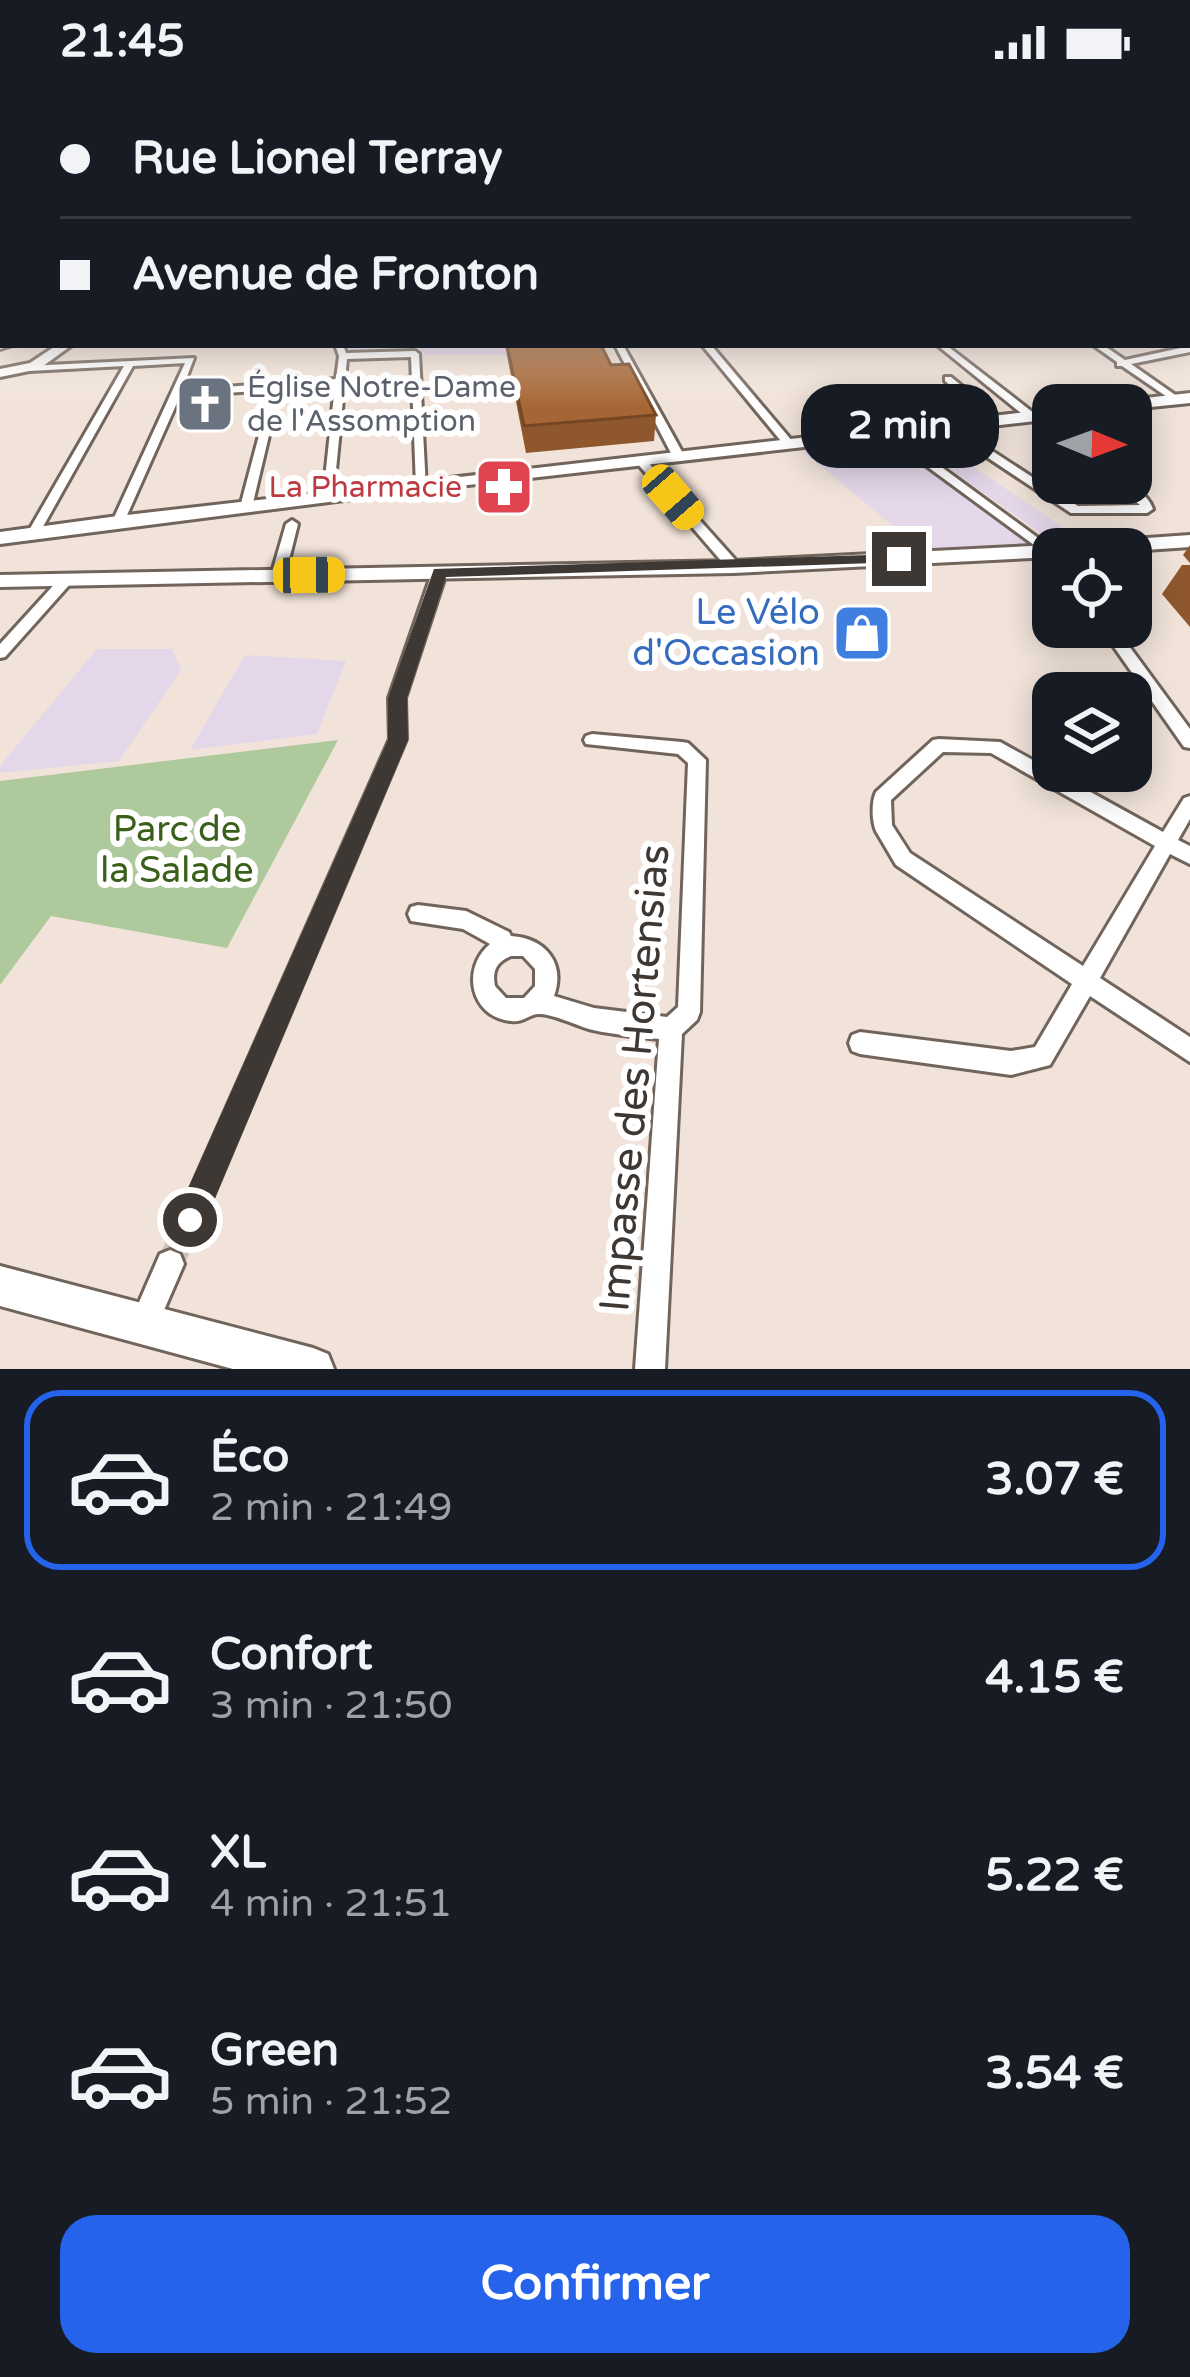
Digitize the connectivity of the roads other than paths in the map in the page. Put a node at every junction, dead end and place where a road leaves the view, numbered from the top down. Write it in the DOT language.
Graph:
graph roads {
  1 [pos="61,348"];
  2 [pos="621,348"];
  3 [pos="709,348"];
  4 [pos="945,348"];
  5 [pos="1101,348"];
  6 [pos="341,350"];
  7 [pos="1190,350"];
  8 [pos="130,363"];
  9 [pos="1120,364"];
  10 [pos="28,368"];
  11 [pos="0,373"];
  12 [pos="947,379"];
  13 [pos="341,382"];
  14 [pos="276,387"];
  15 [pos="178,393"];
  16 [pos="1183,399"];
  17 [pos="1152,402"];
  18 [pos="1031,416"];
  19 [pos="997,420"];
  20 [pos="947,426"];
  21 [pos="882,433"];
  22 [pos="789,444"];
  23 [pos="689,456"];
  24 [pos="641,461"];
  25 [pos="1032,482"];
  26 [pos="422,487"];
  27 [pos="329,497"];
  28 [pos="1066,504"];
  29 [pos="1145,504"];
  30 [pos="246,507"];
  31 [pos="118,522"];
  32 [pos="292,524"];
  33 [pos="34,532"];
  34 [pos="0,536"];
  35 [pos="1032,539"];
  36 [pos="1190,541"];
  37 [pos="1152,544"];
  38 [pos="1032,554"];
  39 [pos="734,567"];
  40 [pos="440,573"];
  41 [pos="278,576"];
  42 [pos="66,580"];
  43 [pos="0,581"];
  44 [pos="1122,648"];
  45 [pos="0,653"];
  46 [pos="592,740"];
  47 [pos="1190,742"];
  48 [pos="1190,802"];
  49 [pos="1168,843"];
  50 [pos="1190,856"];
  51 [pos="418,914"];
  52 [pos="503,949"];
  53 [pos="1087,978"];
  54 [pos="536,1002"];
  55 [pos="671,1030"];
  56 [pos="860,1042"];
  57 [pos="1190,1049"];
  58 [pos="190,1220"];
  59 [pos="170,1264"];
  60 [pos="0,1286"];
  61 [pos="144,1323"];
  62 [pos="314,1369"];
  63 [pos="650,1369"];
  1 -- 10 [label="street"];
  2 -- 23 [label="street"];
  3 -- 22 [label="street"];
  4 -- 18 [label="street"];
  5 -- 9 [label="street"];
  6 -- 13 [label="street"];
  6 -- 26 [label="street"];
  7 -- 9 [label="street"];
  8 -- 10 [label="street"];
  8 -- 15 [label="street"];
  8 -- 33 [label="street"];
  9 -- 16 [label="street"];
  10 -- 11 [label="street"];
  12 -- 19 [label="street"];
  13 -- 14 [label="street"];
  13 -- 27 [label="street"];
  14 -- 15 [label="street"];
  14 -- 30 [label="street"];
  15 -- 31 [label="street"];
  16 -- 17 [label="main road"];
  18 -- 19 [label="main road"];
  19 -- 20 [label="main road"];
  20 -- 21 [label="main road"];
  20 -- 25 [label="street"];
  21 -- 22 [label="main road"];
  21 -- 35 [label="street"];
  22 -- 23 [label="main road"];
  23 -- 24 [label="main road"];
  24 -- 26 [label="main road"];
  24 -- 39 [label="street"];
  26 -- 27 [label="main road"];
  27 -- 30 [label="main road"];
  28 -- 29 [label="street"];
  30 -- 31 [label="main road"];
  31 -- 33 [label="main road"];
  32 -- 41 [label="street"];
  33 -- 34 [label="main road"];
  36 -- 37 [label="street"];
  38 -- 39 [label="street"];
  39 -- 40 [label="street"];
  40 -- 41 [label="street"];
  40 -- 58 [label="street"];
  41 -- 42 [label="street"];
  42 -- 43 [label="street"];
  42 -- 45 [label="street"];
  44 -- 47 [label="street"];
  46 -- 55 [label="street, Impasse des Hortensias"];
  48 -- 49 [label="street"];
  49 -- 50 [label="street"];
  49 -- 53 [label="street"];
  49 -- 53 [label="street"];
  51 -- 52 [label="street"];
  52 -- 54 [label="street"];
  52 -- 54 [label="street"];
  53 -- 56 [label="street"];
  53 -- 57 [label="street"];
  54 -- 55 [label="street"];
  55 -- 63 [label="street, Impasse des Hortensias"];
  59 -- 61 [label="street"];
  60 -- 61 [label="street"];
  61 -- 62 [label="street"];
}
